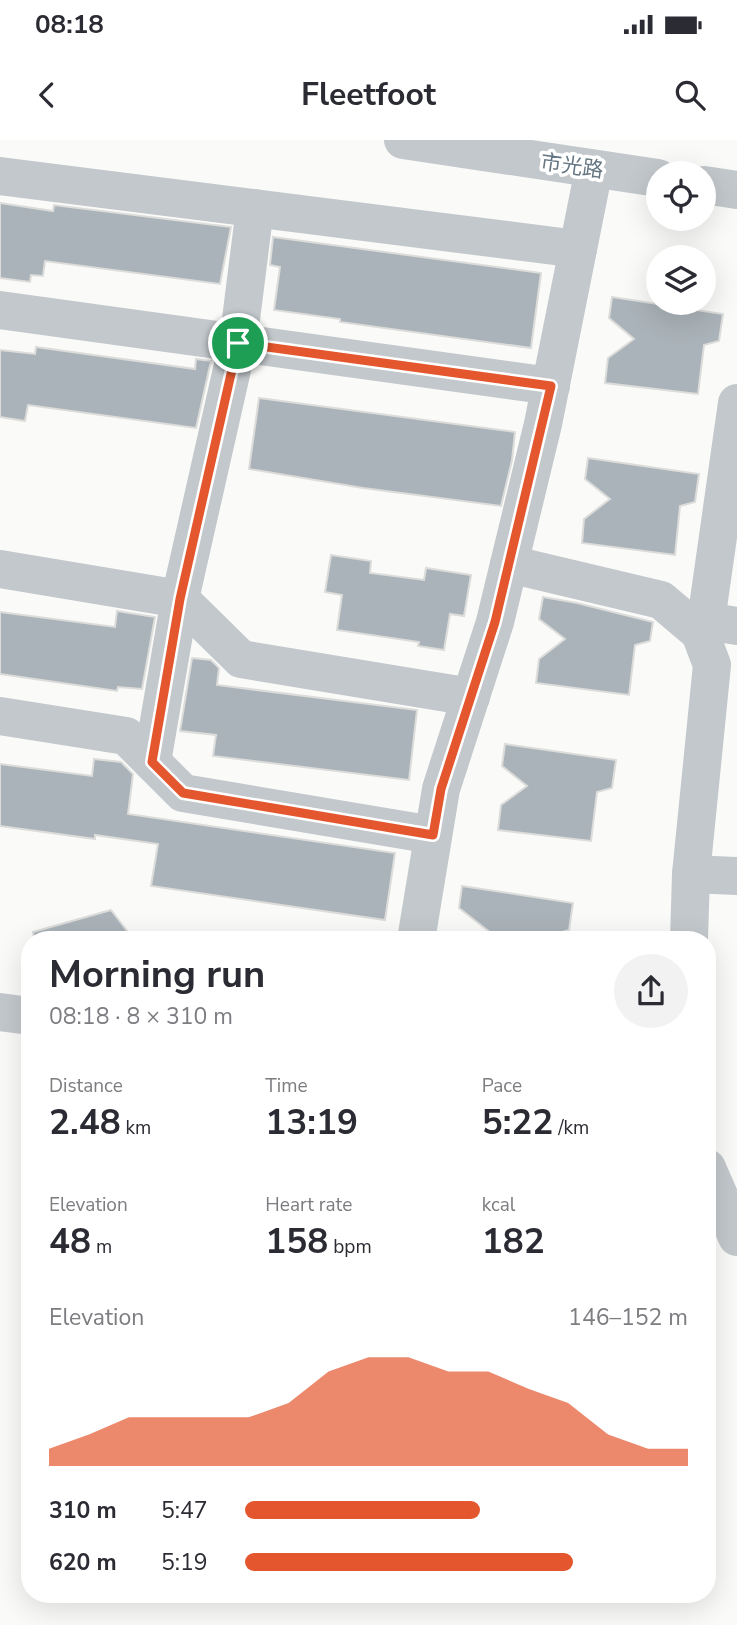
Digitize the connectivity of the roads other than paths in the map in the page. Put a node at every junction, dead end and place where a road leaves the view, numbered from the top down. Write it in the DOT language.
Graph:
graph roads {
  1 [pos="408,140"];
  2 [pos="594,169"];
  3 [pos="0,176"];
  4 [pos="646,176"];
  5 [pos="716,187"];
  6 [pos="737,190"];
  7 [pos="256,208"];
  8 [pos="578,249"];
  9 [pos="0,310"];
  10 [pos="238,343"];
  11 [pos="551,386"];
  12 [pos="737,403"];
  13 [pos="509,564"];
  14 [pos="0,569"];
  15 [pos="180,599"];
  16 [pos="737,626"];
  17 [pos="471,697"];
  18 [pos="0,716"];
  19 [pos="152,762"];
  20 [pos="433,835"];
  21 [pos="691,874"];
  22 [pos="737,876"];
  23 [pos="417,931"];
  24 [pos="689,931"];
  25 [pos="0,1012"];
  26 [pos="21,1015"];
  27 [pos="716,1188"];
  28 [pos="736,1233"];
  1 -- 2 [label="street, 市光路"];
  2 -- 4 [label="street, 市光路"];
  2 -- 8 [label="street"];
  3 -- 7 [label="street"];
  5 -- 6 [label="street"];
  7 -- 8 [label="street"];
  7 -- 10 [label="street"];
  8 -- 11 [label="street"];
  9 -- 10 [label="street"];
  10 -- 11 [label="street"];
  10 -- 15 [label="street"];
  11 -- 13 [label="street"];
  12 -- 16 [label="street"];
  13 -- 17 [label="street"];
  13 -- 21 [label="street"];
  14 -- 15 [label="street"];
  15 -- 17 [label="street"];
  15 -- 19 [label="street"];
  17 -- 20 [label="street"];
  18 -- 19 [label="street"];
  19 -- 20 [label="street"];
  20 -- 23 [label="street"];
  21 -- 22 [label="street"];
  21 -- 24 [label="street"];
  25 -- 26 [label="street"];
  27 -- 28 [label="street"];
}
